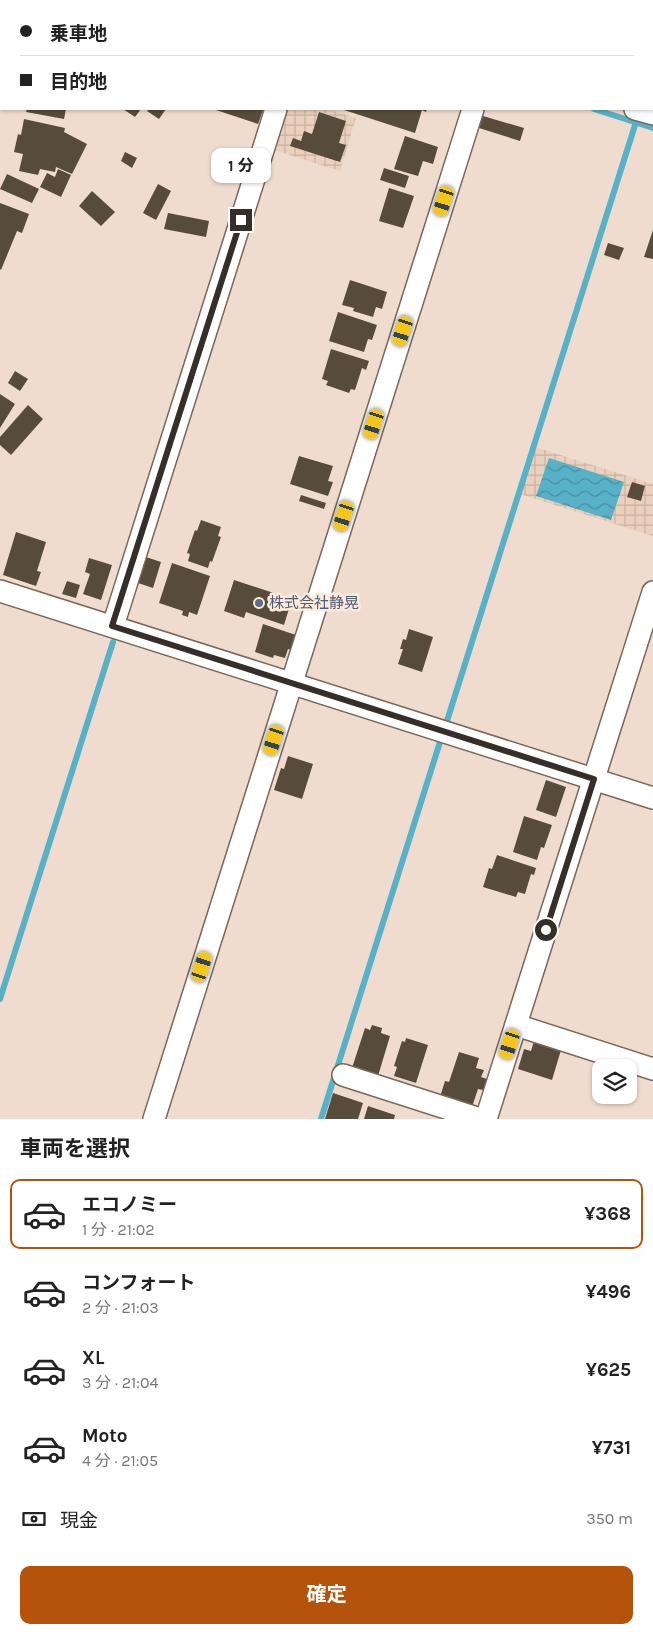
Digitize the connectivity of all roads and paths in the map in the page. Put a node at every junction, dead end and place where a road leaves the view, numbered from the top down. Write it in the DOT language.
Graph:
graph roads {
  1 [pos="276,110"];
  2 [pos="473,110"];
  3 [pos="639,110"];
  4 [pos="653,114"];
  5 [pos="0,590"];
  6 [pos="653,592"];
  7 [pos="112,626"];
  8 [pos="292,683"];
  9 [pos="594,779"];
  10 [pos="653,798"];
  11 [pos="516,1025"];
  12 [pos="653,1069"];
  13 [pos="343,1076"];
  14 [pos="154,1119"];
  15 [pos="480,1119"];
  16 [pos="486,1119"];
  1 -- 7 [label="street"];
  2 -- 8 [label="street"];
  3 -- 4 [label="street"];
  5 -- 7 [label="street"];
  6 -- 9 [label="street"];
  7 -- 8 [label="street"];
  8 -- 9 [label="street"];
  8 -- 14 [label="street"];
  9 -- 10 [label="street"];
  9 -- 11 [label="street"];
  11 -- 12 [label="street"];
  11 -- 16 [label="street"];
  13 -- 15 [label="street"];
}
